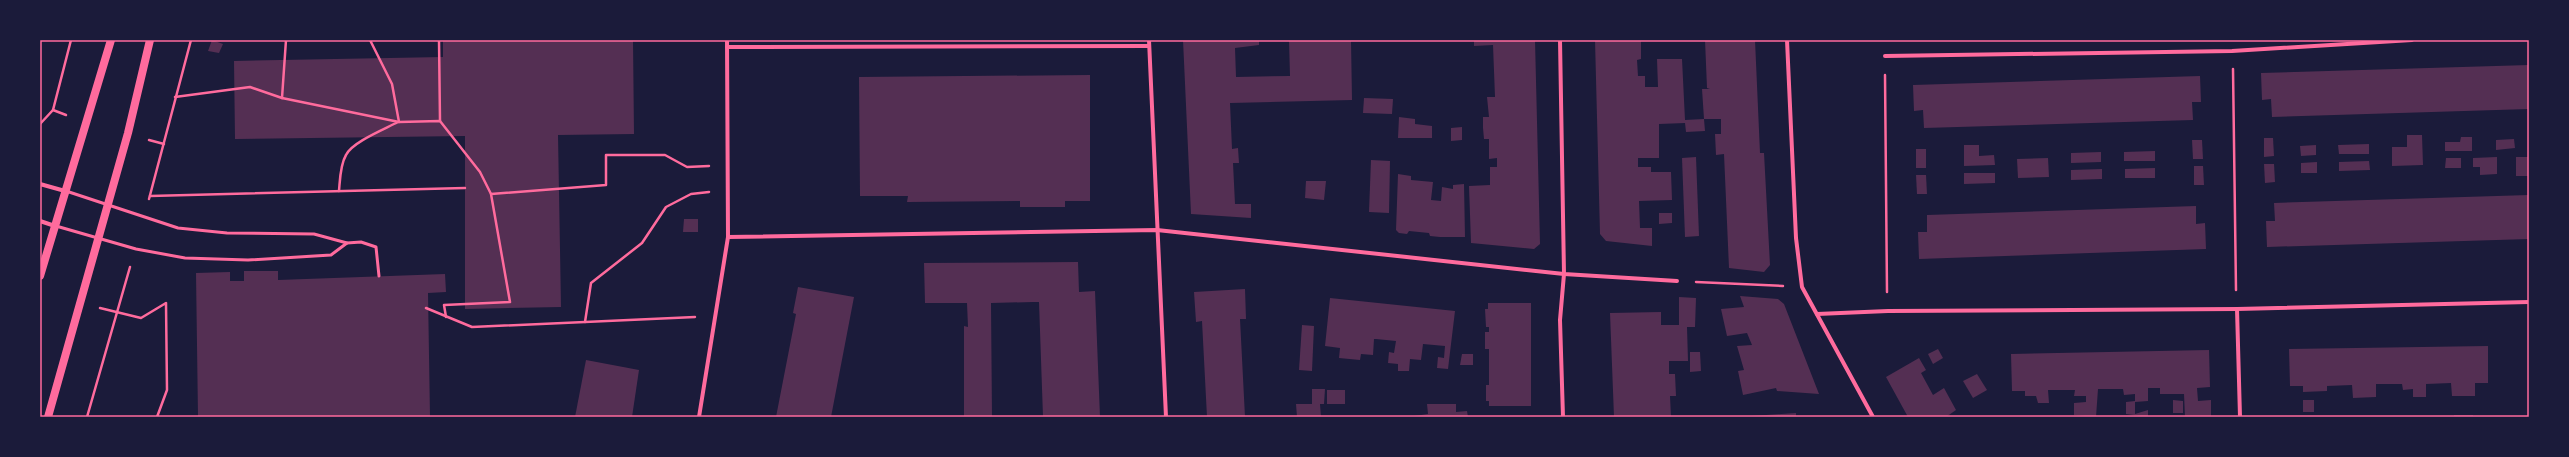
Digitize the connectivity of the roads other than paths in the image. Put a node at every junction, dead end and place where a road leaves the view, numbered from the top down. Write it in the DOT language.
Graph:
graph roads {
  1 [pos="111,40"];
  2 [pos="150,40"];
  3 [pos="727,40"];
  4 [pos="1149,40"];
  5 [pos="1560,40"];
  6 [pos="1787,40"];
  7 [pos="2412,40"];
  8 [pos="1149,46"];
  9 [pos="727,47"];
  10 [pos="1884,56"];
  11 [pos="40,184"];
  12 [pos="65,191"];
  13 [pos="107,206"];
  14 [pos="40,221"];
  15 [pos="55,226"];
  16 [pos="1157,230"];
  17 [pos="728,237"];
  18 [pos="98,239"];
  19 [pos="347,243"];
  20 [pos="1564,274"];
  21 [pos="40,276"];
  22 [pos="379,276"];
  23 [pos="1677,281"];
  24 [pos="2529,302"];
  25 [pos="2237,309"];
  26 [pos="1817,314"];
  27 [pos="48,417"];
  28 [pos="699,417"];
  29 [pos="1166,417"];
  30 [pos="1564,417"];
  31 [pos="1873,417"];
  32 [pos="2240,417"];
  1 -- 12 [label="main road"];
  2 -- 13 [label="main road"];
  3 -- 9 [label="street"];
  4 -- 8 [label="street"];
  5 -- 20 [label="street"];
  6 -- 26 [label="street"];
  7 -- 10 [label="street"];
  8 -- 9 [label="street"];
  8 -- 16 [label="street"];
  9 -- 17 [label="street"];
  11 -- 12 [label="street"];
  12 -- 13 [label="lane"];
  12 -- 15 [label="main road"];
  13 -- 18 [label="main road"];
  13 -- 19 [label="lane"];
  14 -- 15 [label="street"];
  15 -- 18 [label="lane"];
  15 -- 21 [label="main road"];
  16 -- 17 [label="street"];
  16 -- 20 [label="street"];
  16 -- 29 [label="street"];
  17 -- 28 [label="street"];
  18 -- 19 [label="lane"];
  18 -- 27 [label="main road"];
  19 -- 22 [label="lane"];
  20 -- 23 [label="street"];
  20 -- 30 [label="street"];
  24 -- 25 [label="street"];
  25 -- 26 [label="street"];
  25 -- 32 [label="street"];
  26 -- 31 [label="street"];
}
